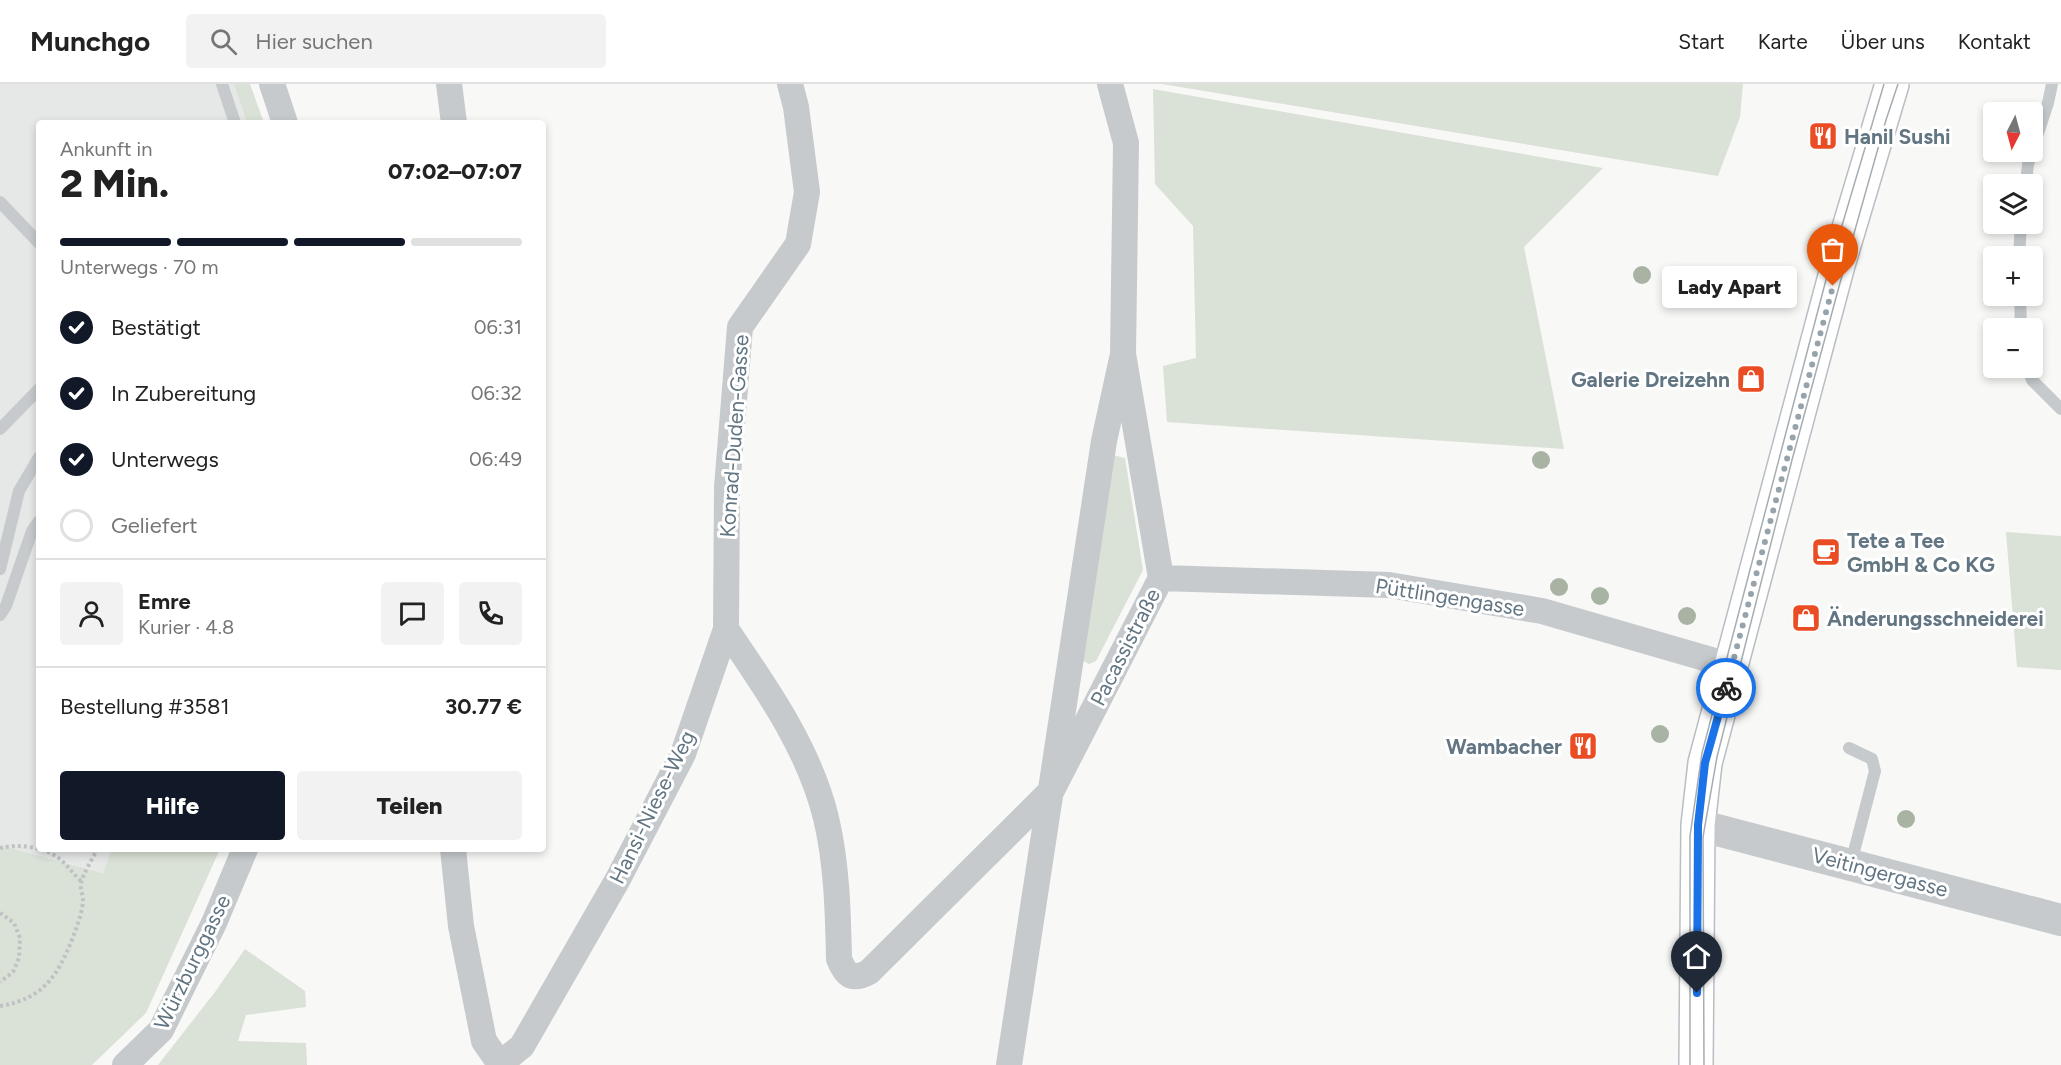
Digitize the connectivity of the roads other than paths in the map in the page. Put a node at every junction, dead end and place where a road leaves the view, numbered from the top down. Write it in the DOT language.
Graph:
graph roads {
  1 [pos="222,84"];
  2 [pos="272,84"];
  3 [pos="449,84"];
  4 [pos="790,84"];
  5 [pos="1110,84"];
  6 [pos="1892,84"];
  7 [pos="2052,84"];
  8 [pos="234,120"];
  9 [pos="284,120"];
  10 [pos="454,120"];
  11 [pos="2043,120"];
  12 [pos="0,202"];
  13 [pos="36,240"];
  14 [pos="1123,354"];
  15 [pos="2031,378"];
  16 [pos="36,392"];
  17 [pos="2061,409"];
  18 [pos="0,429"];
  19 [pos="36,462"];
  20 [pos="36,525"];
  21 [pos="0,569"];
  22 [pos="1161,578"];
  23 [pos="0,615"];
  24 [pos="726,629"];
  25 [pos="1732,666"];
  26 [pos="1849,748"];
  27 [pos="1052,790"];
  28 [pos="1698,825"];
  29 [pos="244,852"];
  30 [pos="453,852"];
  31 [pos="1851,864"];
  32 [pos="2061,920"];
  33 [pos="125,1065"];
  34 [pos="1009,1065"];
  35 [pos="1696,1065"];
  1 -- 8 [label="lane"];
  2 -- 9 [label="street"];
  3 -- 10 [label="street"];
  4 -- 24 [label="street, Konrad-Duden-Gasse"];
  5 -- 14 [label="street, Pacassistraße"];
  6 -- 25 [label="main road"];
  7 -- 11 [label="lane"];
  12 -- 13 [label="lane"];
  14 -- 22 [label="street, Pacassistraße"];
  14 -- 27 [label="street, Pacassistraße"];
  15 -- 17 [label="lane"];
  16 -- 18 [label="lane"];
  19 -- 21 [label="lane"];
  20 -- 23 [label="lane"];
  22 -- 25 [label="street, Püttlingengasse"];
  22 -- 27 [label="street, Pacassistraße"];
  24 -- 27 [label="street"];
  24 -- 30 [label="street, Hansi-Niese-Weg"];
  25 -- 28 [label="main road"];
  26 -- 31 [label="lane"];
  27 -- 34 [label="street, Pacassistraße"];
  28 -- 31 [label="street, Veitingergasse"];
  28 -- 35 [label="main road"];
  29 -- 33 [label="street, Würzburggasse"];
  31 -- 32 [label="street, Veitingergasse"];
}
